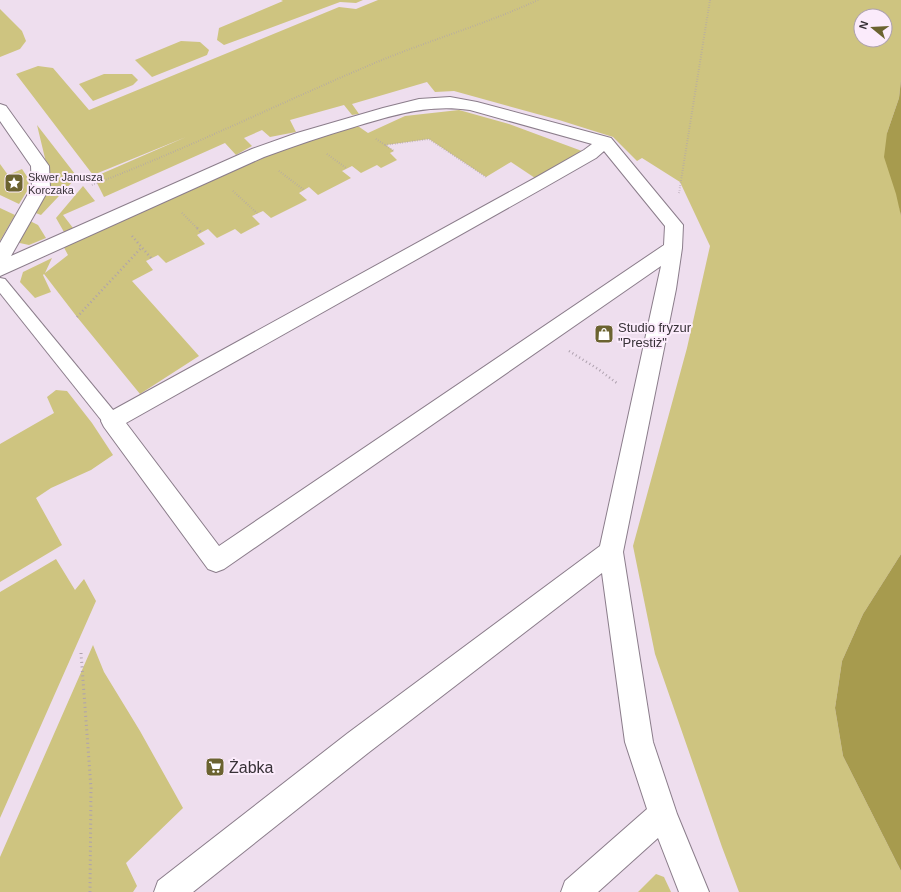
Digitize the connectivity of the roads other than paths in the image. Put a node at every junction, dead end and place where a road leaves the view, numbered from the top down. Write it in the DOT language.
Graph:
graph roads {
  1 [pos="0,109"];
  2 [pos="605,142"];
  3 [pos="673,248"];
  4 [pos="0,259"];
  5 [pos="0,269"];
  6 [pos="0,283"];
  7 [pos="112,421"];
  8 [pos="611,552"];
  9 [pos="663,814"];
  10 [pos="169,892"];
  11 [pos="576,892"];
  12 [pos="694,892"];
  1 -- 4 [label="street"];
  2 -- 3 [label="street"];
  2 -- 5 [label="street"];
  2 -- 7 [label="street"];
  3 -- 7 [label="street"];
  3 -- 8 [label="street"];
  6 -- 7 [label="lane"];
  8 -- 9 [label="street"];
  8 -- 10 [label="street"];
  9 -- 11 [label="street"];
  9 -- 12 [label="street"];
}
